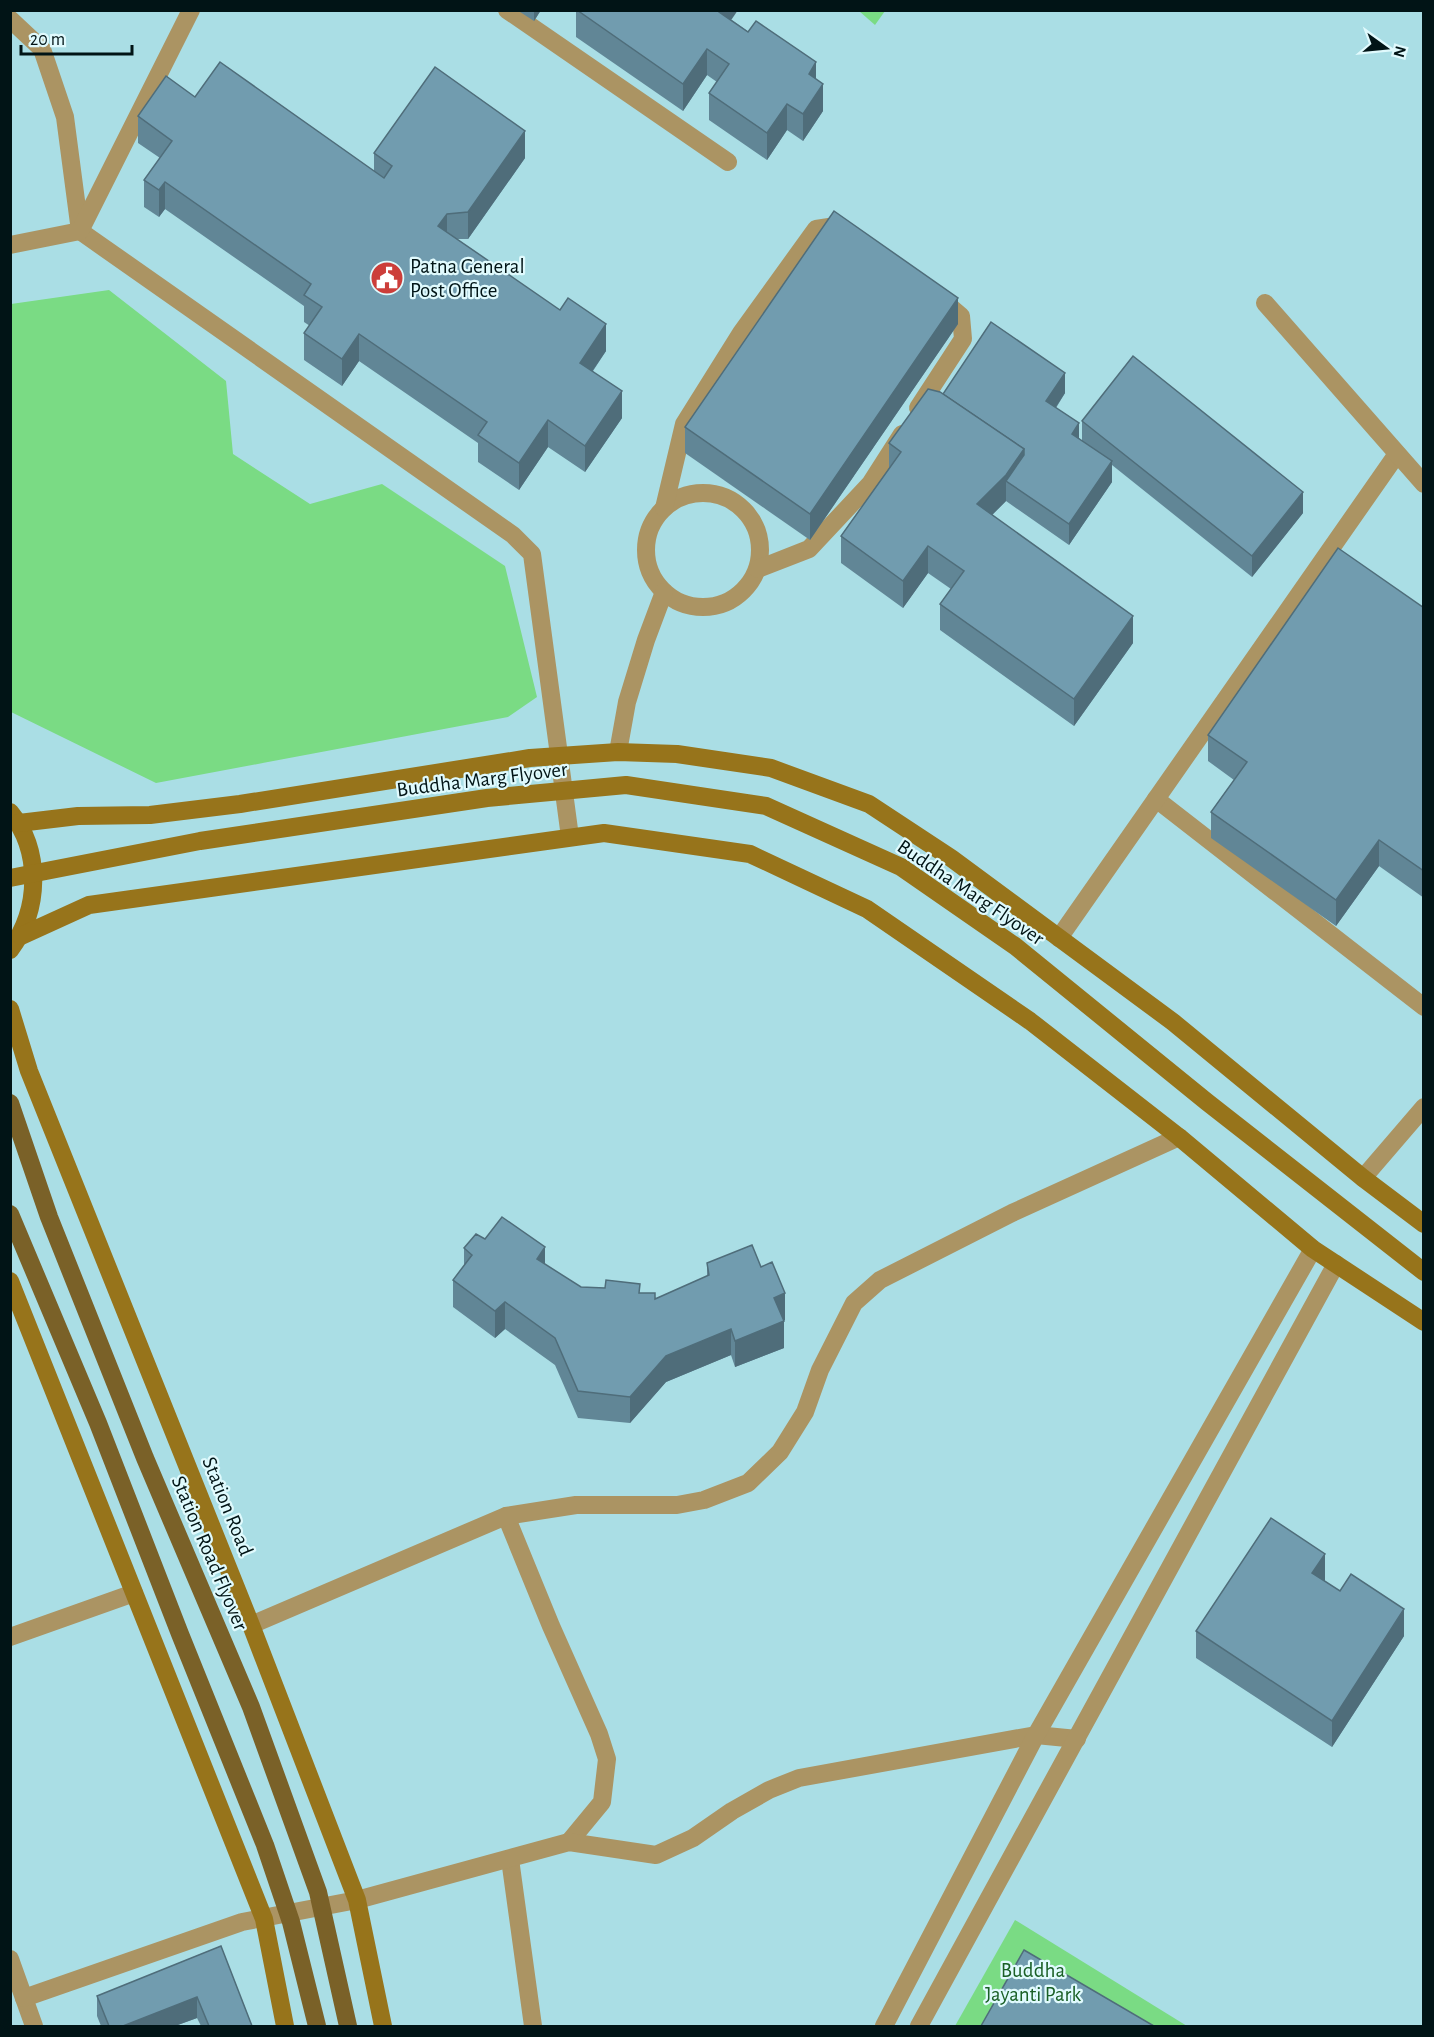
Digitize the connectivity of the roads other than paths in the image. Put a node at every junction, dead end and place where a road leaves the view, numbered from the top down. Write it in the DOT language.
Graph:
graph roads {
  1 [pos="190,10"];
  2 [pos="507,10"];
  3 [pos="10,19"];
  4 [pos="728,162"];
  5 [pos="80,231"];
  6 [pos="862,236"];
  7 [pos="10,245"];
  8 [pos="930,288"];
  9 [pos="1264,303"];
  10 [pos="1397,454"];
  11 [pos="1424,484"];
  12 [pos="664,507"];
  13 [pos="758,569"];
  14 [pos="664,592"];
  15 [pos="618,752"];
  16 [pos="558,756"];
  17 [pos="1156,799"];
  18 [pos="15,818"];
  19 [pos="570,837"];
  20 [pos="10,878"];
  21 [pos="1059,938"];
  22 [pos="16,943"];
  23 [pos="1424,1007"];
  24 [pos="10,1009"];
  25 [pos="10,1103"];
  26 [pos="1424,1107"];
  27 [pos="1179,1137"];
  28 [pos="1363,1178"];
  29 [pos="10,1215"];
  30 [pos="1424,1224"];
  31 [pos="1313,1249"];
  32 [pos="1336,1264"];
  33 [pos="1424,1272"];
  34 [pos="10,1281"];
  35 [pos="1424,1322"];
  36 [pos="506,1516"];
  37 [pos="134,1593"];
  38 [pos="251,1625"];
  39 [pos="10,1637"];
  40 [pos="1036,1735"];
  41 [pos="1077,1739"];
  42 [pos="569,1842"];
  43 [pos="510,1859"];
  44 [pos="357,1900"];
  45 [pos="264,1919"];
  46 [pos="10,1959"];
  47 [pos="24,1998"];
  48 [pos="896,2003"];
  49 [pos="921,2023"];
  50 [pos="34,2026"];
  51 [pos="285,2026"];
  52 [pos="317,2026"];
  53 [pos="348,2026"];
  54 [pos="383,2026"];
  55 [pos="533,2026"];
  56 [pos="884,2026"];
  1 -- 5 [label="street"];
  2 -- 4 [label="street"];
  3 -- 5 [label="street"];
  5 -- 7 [label="street"];
  5 -- 16 [label="street"];
  6 -- 12 [label="street"];
  8 -- 13 [label="street"];
  9 -- 10 [label="street"];
  10 -- 11 [label="street"];
  10 -- 17 [label="street"];
  12 -- 13 [label="street"];
  12 -- 14 [label="street"];
  13 -- 14 [label="street"];
  14 -- 15 [label="street"];
  15 -- 16 [label="main road"];
  15 -- 21 [label="main road"];
  16 -- 18 [label="main road"];
  16 -- 19 [label="street"];
  17 -- 21 [label="street"];
  17 -- 23 [label="street"];
  18 -- 22 [label="main road"];
  19 -- 22 [label="main road"];
  19 -- 27 [label="main road"];
  20 -- 33 [label="main road, Buddha Marg Flyover"];
  21 -- 28 [label="main road"];
  24 -- 38 [label="main road, Station Road"];
  25 -- 53 [label="main road, Station Road Flyover"];
  26 -- 28 [label="street"];
  27 -- 31 [label="main road"];
  27 -- 36 [label="street"];
  28 -- 30 [label="main road"];
  29 -- 52 [label="main road"];
  31 -- 32 [label="main road"];
  31 -- 40 [label="street"];
  32 -- 35 [label="main road"];
  32 -- 41 [label="street"];
  34 -- 37 [label="main road"];
  36 -- 38 [label="street"];
  36 -- 42 [label="street"];
  37 -- 39 [label="street"];
  37 -- 45 [label="main road"];
  38 -- 44 [label="main road, Station Road"];
  40 -- 41 [label="street"];
  40 -- 42 [label="street"];
  40 -- 48 [label="street"];
  41 -- 49 [label="street"];
  42 -- 43 [label="street"];
  43 -- 44 [label="street"];
  43 -- 55 [label="street"];
  44 -- 45 [label="street"];
  44 -- 54 [label="main road, Station Road"];
  45 -- 47 [label="street"];
  45 -- 51 [label="main road"];
  46 -- 47 [label="street"];
  47 -- 50 [label="street"];
  48 -- 49 [label="street"];
  48 -- 56 [label="street"];
}
